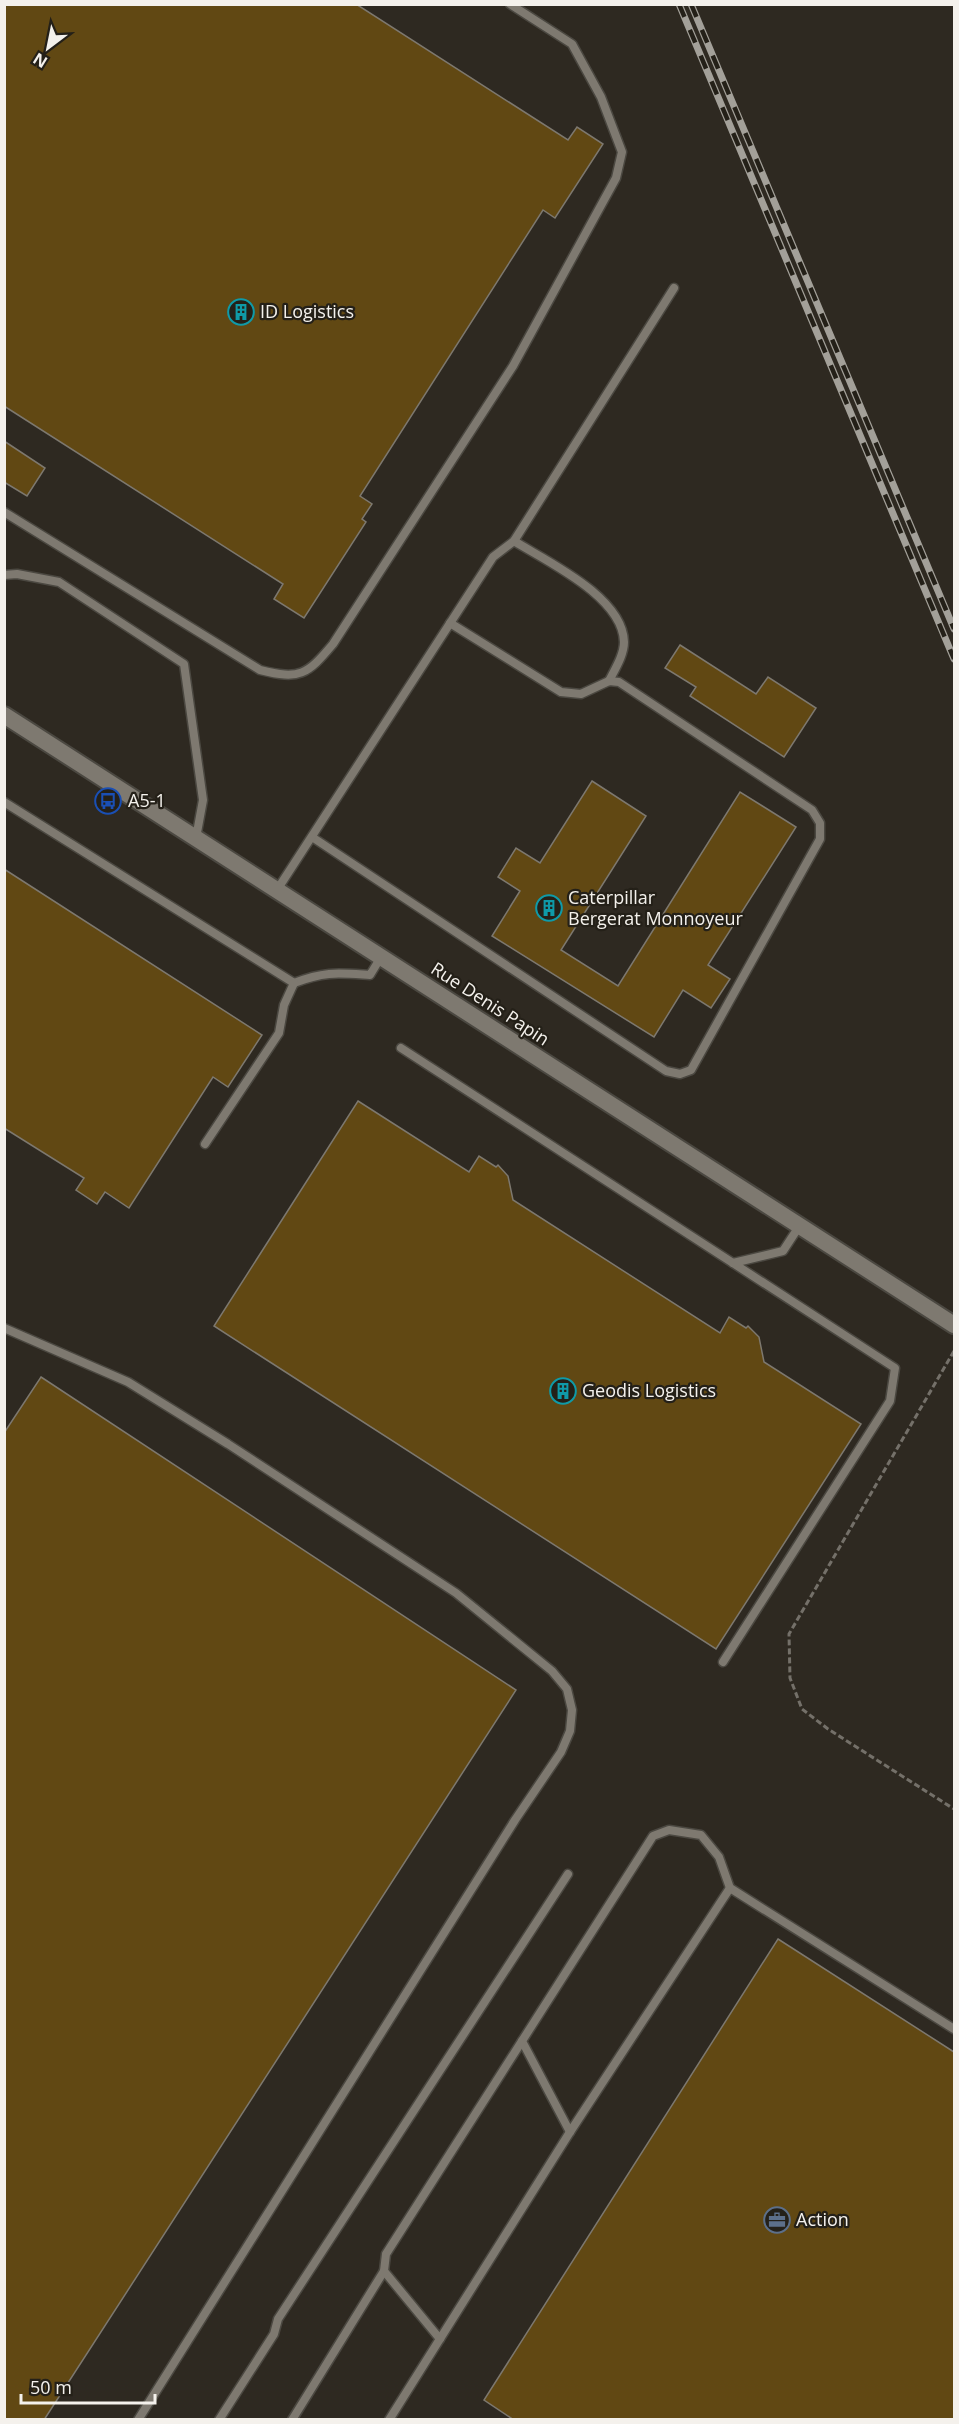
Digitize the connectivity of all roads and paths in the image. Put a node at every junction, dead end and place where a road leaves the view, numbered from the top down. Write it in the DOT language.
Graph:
graph roads {
  1 [pos="510,4"];
  2 [pos="674,288"];
  3 [pos="4,512"];
  4 [pos="514,541"];
  5 [pos="4,575"];
  6 [pos="450,623"];
  7 [pos="609,681"];
  8 [pos="4,715"];
  9 [pos="4,802"];
  10 [pos="312,837"];
  11 [pos="196,838"];
  12 [pos="277,890"];
  13 [pos="381,957"];
  14 [pos="294,983"];
  15 [pos="401,1048"];
  16 [pos="205,1144"];
  17 [pos="800,1225"];
  18 [pos="733,1263"];
  19 [pos="954,1325"];
  20 [pos="4,1328"];
  21 [pos="954,1351"];
  22 [pos="723,1662"];
  23 [pos="954,1809"];
  24 [pos="568,1874"];
  25 [pos="730,1888"];
  26 [pos="954,2029"];
  27 [pos="522,2041"];
  28 [pos="570,2133"];
  29 [pos="384,2271"];
  30 [pos="440,2339"];
  31 [pos="138,2420"];
  32 [pos="219,2420"];
  33 [pos="292,2420"];
  34 [pos="388,2420"];
  1 -- 3 [label="lane"];
  2 -- 4 [label="lane"];
  4 -- 6 [label="lane"];
  4 -- 7 [label="lane"];
  5 -- 11 [label="lane"];
  6 -- 7 [label="lane"];
  6 -- 10 [label="lane"];
  7 -- 10 [label="lane"];
  8 -- 11 [label="street, Rue Denis Papin"];
  9 -- 14 [label="lane"];
  10 -- 12 [label="lane"];
  11 -- 12 [label="street, Rue Denis Papin"];
  12 -- 13 [label="street, Rue Denis Papin"];
  13 -- 14 [label="lane"];
  13 -- 17 [label="street, Rue Denis Papin"];
  14 -- 16 [label="lane"];
  15 -- 18 [label="lane"];
  17 -- 18 [label="lane"];
  17 -- 19 [label="street, Rue Denis Papin"];
  18 -- 22 [label="lane"];
  20 -- 31 [label="lane"];
  21 -- 23 [label="path"];
  24 -- 32 [label="lane"];
  25 -- 26 [label="lane"];
  25 -- 27 [label="lane"];
  25 -- 28 [label="lane"];
  27 -- 28 [label="lane"];
  27 -- 29 [label="lane"];
  28 -- 30 [label="lane"];
  29 -- 30 [label="lane"];
  29 -- 33 [label="lane"];
  30 -- 34 [label="lane"];
}
